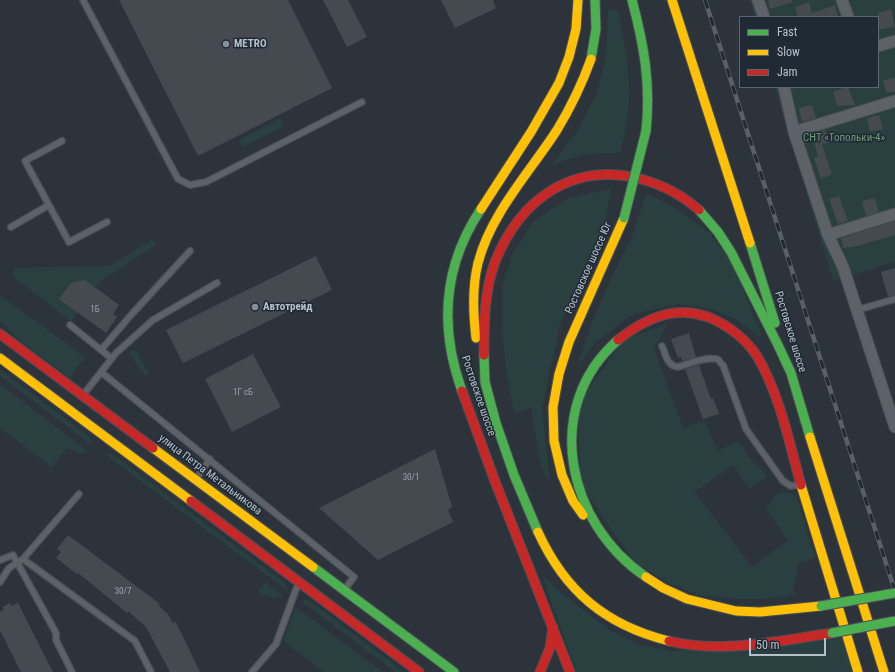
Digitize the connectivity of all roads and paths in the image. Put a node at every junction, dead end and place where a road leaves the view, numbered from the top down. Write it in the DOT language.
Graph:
graph roads {
  1 [pos="83,0"];
  2 [pos="578,0"];
  3 [pos="595,0"];
  4 [pos="632,0"];
  5 [pos="672,0"];
  6 [pos="758,0"];
  7 [pos="842,0"];
  8 [pos="764,16"];
  9 [pos="848,16"];
  10 [pos="895,41"];
  11 [pos="879,46"];
  12 [pos="784,88"];
  13 [pos="895,101"];
  14 [pos="362,102"];
  15 [pos="794,132"];
  16 [pos="62,141"];
  17 [pos="49,205"];
  18 [pos="895,214"];
  19 [pos="107,222"];
  20 [pos="11,227"];
  21 [pos="828,235"];
  22 [pos="190,251"];
  23 [pos="217,282"];
  24 [pos="895,298"];
  25 [pos="857,310"];
  26 [pos="70,325"];
  27 [pos="0,334"];
  28 [pos="662,346"];
  29 [pos="101,350"];
  30 [pos="0,358"];
  31 [pos="112,358"];
  32 [pos="789,369"];
  33 [pos="101,372"];
  34 [pos="484,380"];
  35 [pos="83,395"];
  36 [pos="895,427"];
  37 [pos="210,460"];
  38 [pos="196,480"];
  39 [pos="801,485"];
  40 [pos="79,494"];
  41 [pos="601,533"];
  42 [pos="23,559"];
  43 [pos="0,560"];
  44 [pos="17,563"];
  45 [pos="0,582"];
  46 [pos="299,582"];
  47 [pos="344,591"];
  48 [pos="895,593"];
  49 [pos="895,621"];
  50 [pos="553,627"];
  51 [pos="405,636"];
  52 [pos="397,656"];
  53 [pos="72,672"];
  54 [pos="150,672"];
  55 [pos="252,672"];
  56 [pos="419,672"];
  57 [pos="454,672"];
  58 [pos="540,672"];
  59 [pos="570,672"];
  60 [pos="858,672"];
  61 [pos="884,672"];
  1 -- 14 [label="lane"];
  2 -- 50 [label="main road, Ростовское шоссе"];
  3 -- 34 [label="main road"];
  4 -- 41 [label="main road, Ростовское шоссе Юг, bridge"];
  5 -- 32 [label="main road, Ростовское шоссе"];
  6 -- 8 [label="street"];
  7 -- 9 [label="street"];
  10 -- 11 [label="street"];
  12 -- 15 [label="street"];
  13 -- 15 [label="street"];
  15 -- 21 [label="street"];
  16 -- 17 [label="lane"];
  17 -- 19 [label="lane"];
  17 -- 20 [label="lane"];
  18 -- 21 [label="street"];
  21 -- 25 [label="street"];
  22 -- 29 [label="lane"];
  23 -- 31 [label="lane"];
  24 -- 25 [label="lane"];
  25 -- 36 [label="street"];
  26 -- 29 [label="lane"];
  27 -- 35 [label="main road, улица Петра Метальникова"];
  28 -- 39 [label="lane"];
  29 -- 31 [label="lane"];
  30 -- 46 [label="main road"];
  31 -- 33 [label="lane"];
  32 -- 34 [label="main road"];
  32 -- 61 [label="main road, Ростовское шоссе"];
  33 -- 35 [label="lane"];
  33 -- 37 [label="lane"];
  34 -- 49 [label="main road, bridge"];
  35 -- 38 [label="main road, улица Петра Метальникова"];
  37 -- 38 [label="lane"];
  37 -- 47 [label="lane"];
  38 -- 47 [label="main road, улица Петра Метальникова"];
  39 -- 41 [label="main road"];
  39 -- 60 [label="main road"];
  40 -- 42 [label="lane"];
  41 -- 48 [label="main road, bridge"];
  42 -- 44 [label="lane"];
  42 -- 54 [label="lane"];
  43 -- 44 [label="lane"];
  44 -- 45 [label="lane"];
  44 -- 53 [label="lane"];
  46 -- 52 [label="main road"];
  46 -- 55 [label="lane"];
  47 -- 51 [label="main road, улица Петра Метальникова"];
  50 -- 58 [label="main road"];
  50 -- 59 [label="main road, Ростовское шоссе"];
  51 -- 52 [label="main road"];
  51 -- 57 [label="main road, улица Петра Метальникова"];
  52 -- 56 [label="main road"];
}
